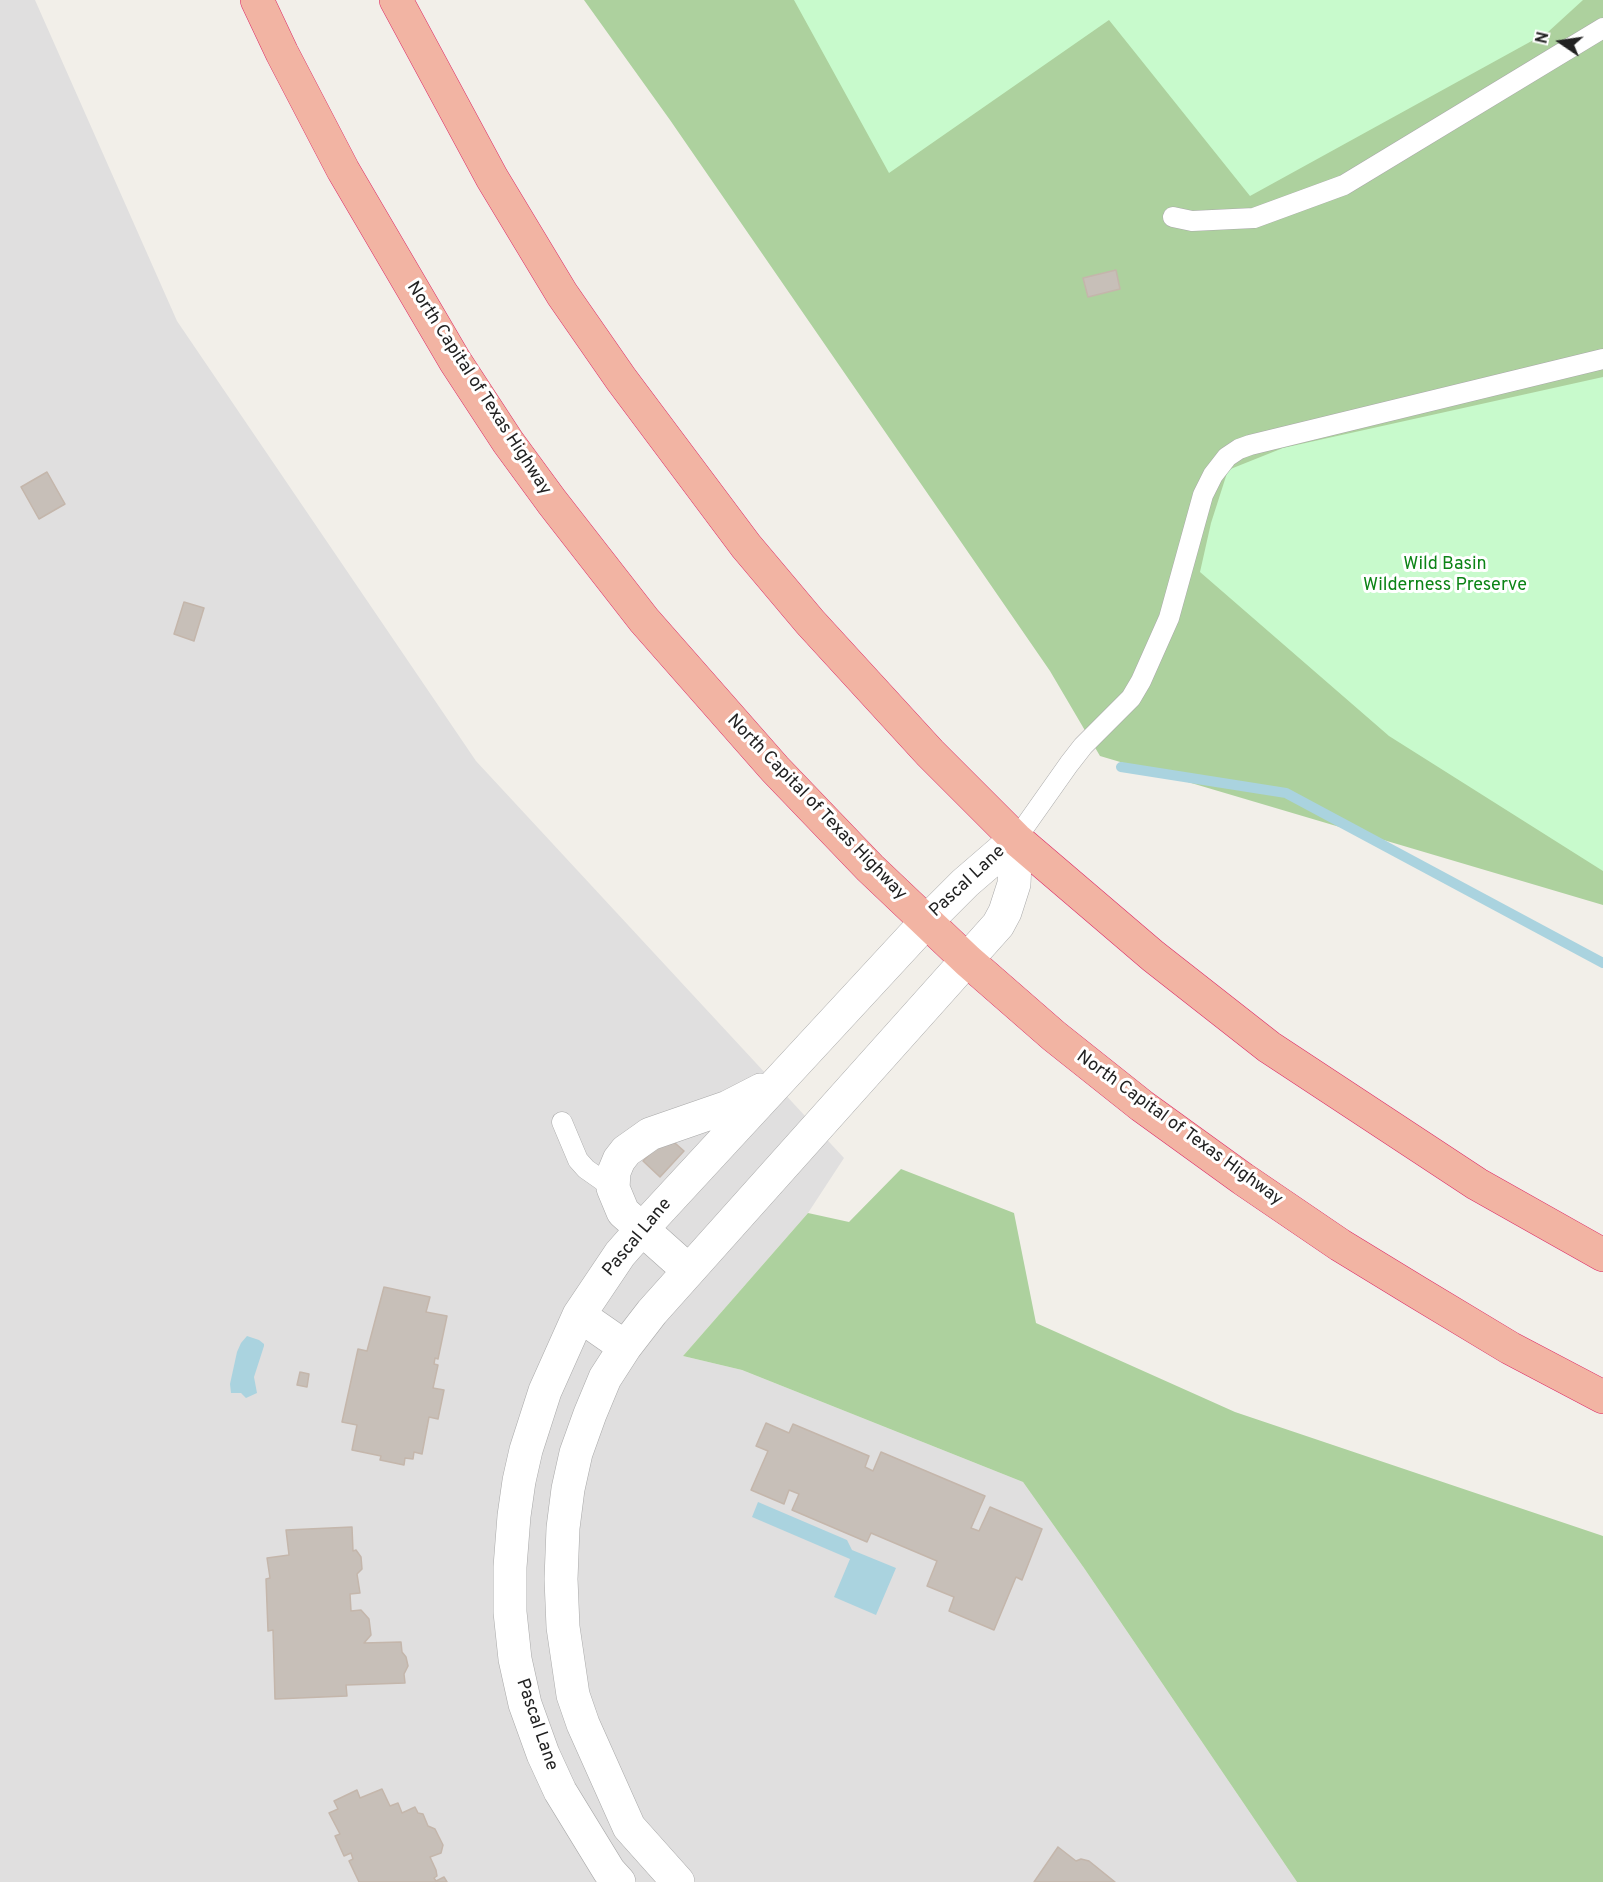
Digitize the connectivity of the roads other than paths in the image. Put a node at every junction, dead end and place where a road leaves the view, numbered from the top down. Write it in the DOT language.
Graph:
graph roads {
  1 [pos="257,0"];
  2 [pos="396,0"];
  3 [pos="1603,28"];
  4 [pos="1173,217"];
  5 [pos="1603,359"];
  6 [pos="1016,839"];
  7 [pos="926,922"];
  8 [pos="968,961"];
  9 [pos="786,1072"];
  10 [pos="562,1122"];
  11 [pos="613,1188"];
  12 [pos="642,1229"];
  13 [pos="1603,1255"];
  14 [pos="688,1270"];
  15 [pos="579,1315"];
  16 [pos="625,1347"];
  17 [pos="1603,1398"];
  18 [pos="604,1770"];
  19 [pos="560,1791"];
  20 [pos="619,1882"];
  21 [pos="678,1882"];
  1 -- 7 [label="highway, North Capital of Texas Highway"];
  2 -- 6 [label="highway"];
  3 -- 4 [label="lane"];
  5 -- 6 [label="lane"];
  6 -- 7 [label="street, Pascal Lane"];
  6 -- 8 [label="street, Pascal Lane"];
  6 -- 13 [label="highway"];
  7 -- 8 [label="highway, North Capital of Texas Highway"];
  7 -- 9 [label="street, Pascal Lane"];
  8 -- 14 [label="street, Pascal Lane"];
  8 -- 17 [label="highway, North Capital of Texas Highway"];
  9 -- 11 [label="street"];
  9 -- 12 [label="street, Pascal Lane"];
  10 -- 11 [label="lane"];
  11 -- 12 [label="street"];
  12 -- 14 [label="street"];
  12 -- 15 [label="street, Pascal Lane"];
  14 -- 16 [label="street, Pascal Lane"];
  15 -- 16 [label="street"];
  15 -- 19 [label="street, Pascal Lane"];
  16 -- 18 [label="street, Pascal Lane"];
  18 -- 19 [label="street"];
  18 -- 21 [label="street, Pascal Lane"];
  19 -- 20 [label="street, Pascal Lane"];
}
